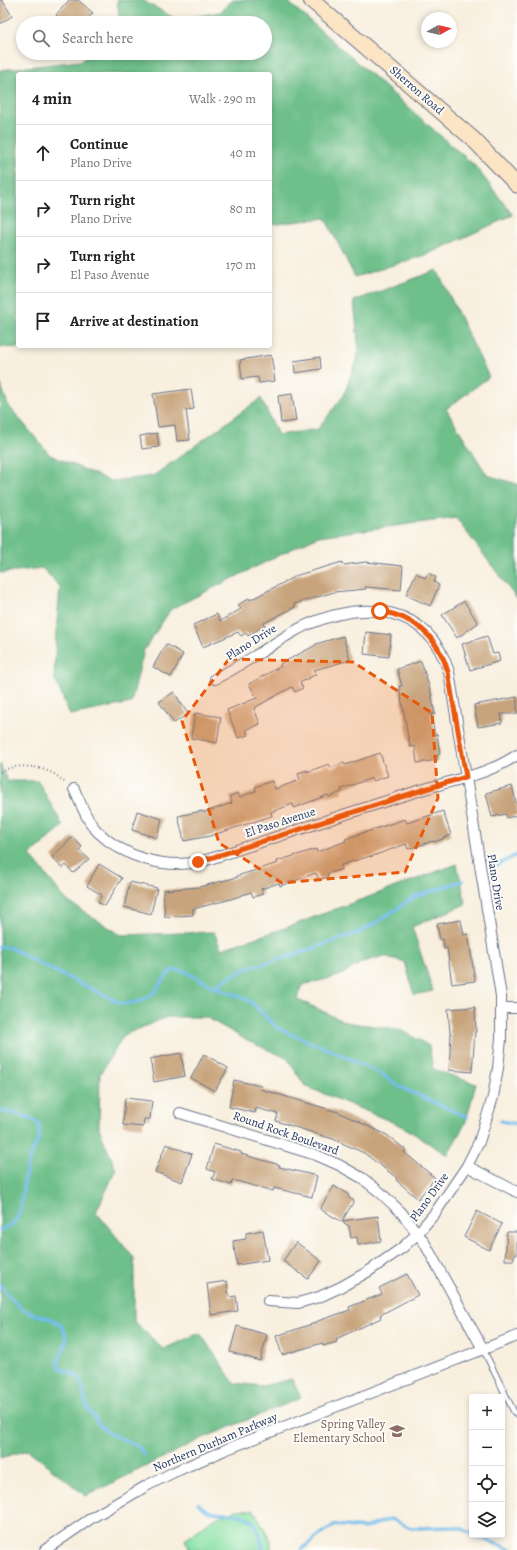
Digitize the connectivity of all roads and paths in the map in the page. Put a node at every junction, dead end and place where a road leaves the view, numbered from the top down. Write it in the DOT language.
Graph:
graph roads {
  1 [pos="311,0"];
  2 [pos="517,185"];
  3 [pos="215,679"];
  4 [pos="517,754"];
  5 [pos="0,772"];
  6 [pos="466,777"];
  7 [pos="74,789"];
  8 [pos="501,1008"];
  9 [pos="517,1008"];
  10 [pos="180,1113"];
  11 [pos="468,1166"];
  12 [pos="517,1192"];
  13 [pos="418,1233"];
  14 [pos="268,1301"];
  15 [pos="517,1336"];
  16 [pos="483,1350"];
  17 [pos="517,1414"];
  18 [pos="45,1550"];
  1 -- 2 [label="main road, Sherron Road"];
  3 -- 6 [label="street, Plano Drive"];
  4 -- 6 [label="street, El Paso Avenue"];
  5 -- 7 [label="path"];
  6 -- 7 [label="street, El Paso Avenue"];
  6 -- 8 [label="street, Plano Drive"];
  8 -- 9 [label="street"];
  8 -- 11 [label="street, Plano Drive"];
  10 -- 13 [label="street, Round Rock Boulevard"];
  11 -- 12 [label="street"];
  11 -- 13 [label="street, Plano Drive"];
  13 -- 14 [label="street, Plano Drive"];
  13 -- 16 [label="street, Round Rock Boulevard"];
  15 -- 16 [label="street, Northern Durham Parkway"];
  16 -- 17 [label="lane"];
  16 -- 18 [label="street, Northern Durham Parkway"];
}
